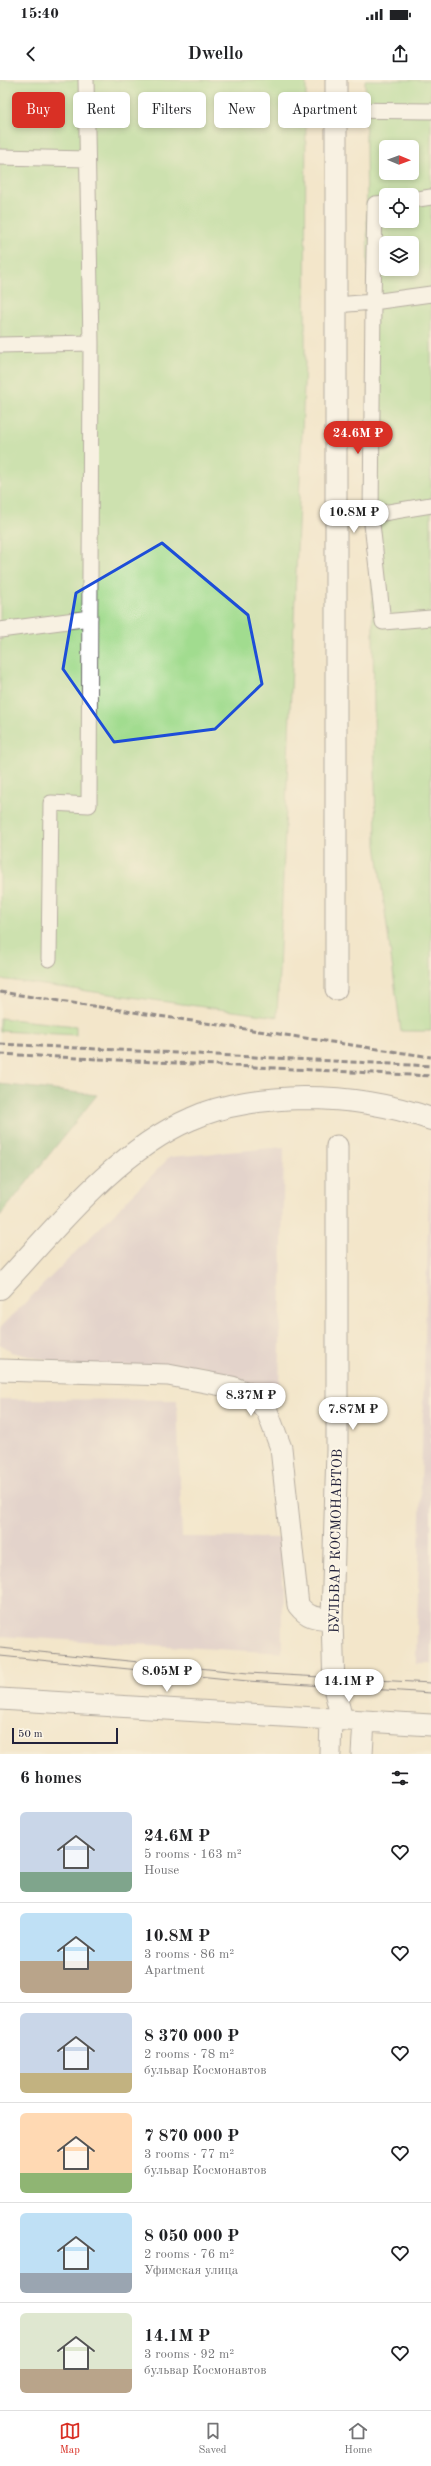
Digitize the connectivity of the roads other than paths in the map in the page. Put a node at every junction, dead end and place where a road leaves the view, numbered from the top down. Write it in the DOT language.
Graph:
graph roads {
  1 [pos="86,80"];
  2 [pos="336,80"];
  3 [pos="336,92"];
  4 [pos="371,110"];
  5 [pos="431,111"];
  6 [pos="336,128"];
  7 [pos="0,157"];
  8 [pos="87,159"];
  9 [pos="431,197"];
  10 [pos="419,199"];
  11 [pos="379,204"];
  12 [pos="431,294"];
  13 [pos="373,302"];
  14 [pos="336,305"];
  15 [pos="91,343"];
  16 [pos="0,345"];
  17 [pos="431,505"];
  18 [pos="372,515"];
  19 [pos="90,618"];
  20 [pos="431,618"];
  21 [pos="0,630"];
  22 [pos="49,959"];
  23 [pos="336,989"];
  24 [pos="431,1119"];
  25 [pos="336,1146"];
  26 [pos="0,1288"];
  27 [pos="0,1370"];
  28 [pos="332,1619"];
  29 [pos="0,1699"];
  30 [pos="337,1718"];
  31 [pos="364,1721"];
  32 [pos="431,1725"];
  33 [pos="330,1754"];
  34 [pos="362,1754"];
  1 -- 8 [label="street"];
  2 -- 3 [label="main road"];
  4 -- 5 [label="street"];
  6 -- 14 [label="main road"];
  7 -- 8 [label="street"];
  8 -- 15 [label="street"];
  9 -- 10 [label="street"];
  11 -- 13 [label="street"];
  12 -- 13 [label="street"];
  13 -- 14 [label="street"];
  13 -- 18 [label="street"];
  14 -- 23 [label="main road"];
  15 -- 16 [label="street"];
  15 -- 19 [label="street"];
  17 -- 18 [label="street"];
  18 -- 20 [label="street"];
  19 -- 21 [label="street"];
  19 -- 22 [label="street"];
  24 -- 26 [label="main road"];
  25 -- 28 [label="main road, БУЛЬВАР КОСМОНАВТОВ"];
  27 -- 28 [label="main road"];
  28 -- 30 [label="main road, БУЛЬВАР КОСМОНАВТОВ"];
  29 -- 30 [label="main road"];
  30 -- 31 [label="main road"];
  30 -- 33 [label="main road, БУЛЬВАР КОСМОНАВТОВ"];
  31 -- 32 [label="main road"];
  31 -- 34 [label="main road"];
}
